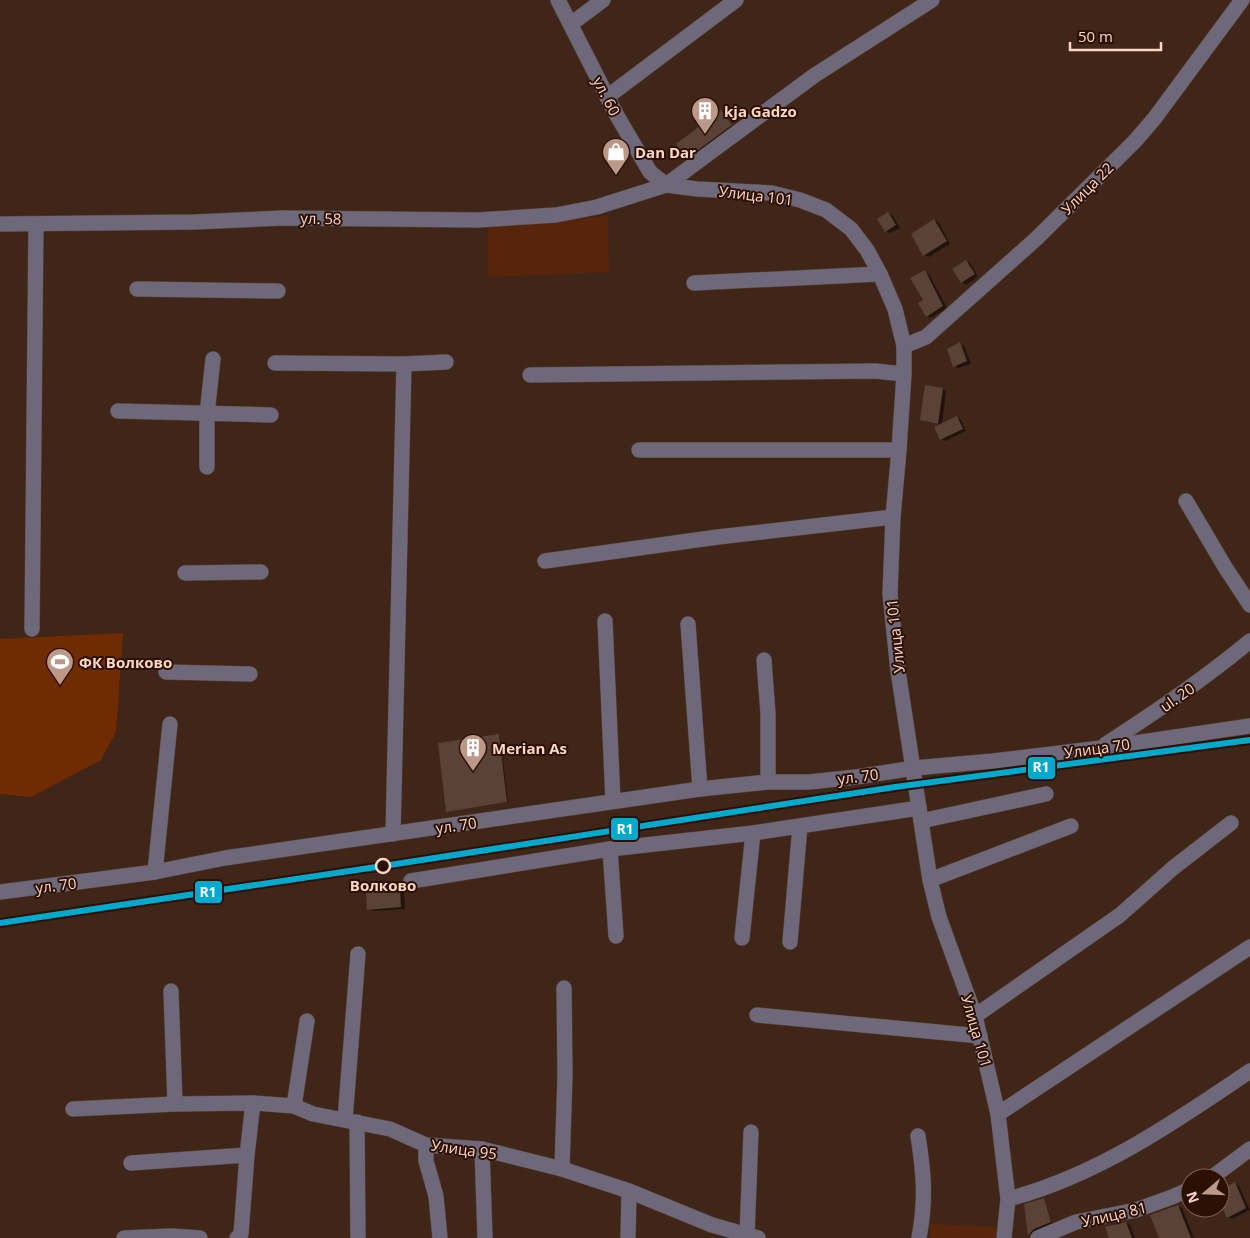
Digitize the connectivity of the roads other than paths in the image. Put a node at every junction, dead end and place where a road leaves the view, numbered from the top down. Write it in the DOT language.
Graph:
graph roads {
  1 [pos="558,0"];
  2 [pos="603,0"];
  3 [pos="736,0"];
  4 [pos="932,0"];
  5 [pos="1242,0"];
  6 [pos="571,24"];
  7 [pos="607,97"];
  8 [pos="666,185"];
  9 [pos="0,224"];
  10 [pos="36,224"];
  11 [pos="880,274"];
  12 [pos="694,283"];
  13 [pos="137,289"];
  14 [pos="278,291"];
  15 [pos="904,346"];
  16 [pos="213,359"];
  17 [pos="446,362"];
  18 [pos="274,363"];
  19 [pos="404,364"];
  20 [pos="904,374"];
  21 [pos="530,375"];
  22 [pos="118,411"];
  23 [pos="207,414"];
  24 [pos="272,415"];
  25 [pos="639,450"];
  26 [pos="899,450"];
  27 [pos="207,467"];
  28 [pos="1186,500"];
  29 [pos="892,517"];
  30 [pos="545,561"];
  31 [pos="262,572"];
  32 [pos="185,574"];
  33 [pos="1250,605"];
  34 [pos="606,621"];
  35 [pos="688,624"];
  36 [pos="32,629"];
  37 [pos="1250,640"];
  38 [pos="764,660"];
  39 [pos="166,672"];
  40 [pos="250,674"];
  41 [pos="170,724"];
  42 [pos="1250,726"];
  43 [pos="1100,748"];
  44 [pos="914,768"];
  45 [pos="768,782"];
  46 [pos="700,789"];
  47 [pos="1046,794"];
  48 [pos="613,802"];
  49 [pos="920,815"];
  50 [pos="1231,823"];
  51 [pos="800,826"];
  52 [pos="1071,826"];
  53 [pos="753,832"];
  54 [pos="393,834"];
  55 [pos="610,849"];
  56 [pos="155,872"];
  57 [pos="411,880"];
  58 [pos="930,880"];
  59 [pos="0,892"];
  60 [pos="616,936"];
  61 [pos="742,938"];
  62 [pos="790,942"];
  63 [pos="1250,947"];
  64 [pos="358,954"];
  65 [pos="564,988"];
  66 [pos="171,990"];
  67 [pos="757,1015"];
  68 [pos="975,1016"];
  69 [pos="307,1021"];
  70 [pos="980,1036"];
  71 [pos="1250,1071"];
  72 [pos="253,1103"];
  73 [pos="175,1104"];
  74 [pos="294,1106"];
  75 [pos="73,1109"];
  76 [pos="998,1114"];
  77 [pos="351,1121"];
  78 [pos="751,1132"];
  79 [pos="918,1136"];
  80 [pos="426,1145"];
  81 [pos="482,1149"];
  82 [pos="1250,1149"];
  83 [pos="247,1155"];
  84 [pos="131,1163"];
  85 [pos="1224,1168"];
  86 [pos="562,1169"];
  87 [pos="629,1192"];
  88 [pos="1180,1193"];
  89 [pos="1008,1199"];
  90 [pos="711,1232"];
  91 [pos="753,1237"];
  92 [pos="124,1238"];
  93 [pos="200,1238"];
  94 [pos="238,1238"];
  95 [pos="358,1238"];
  96 [pos="440,1238"];
  97 [pos="485,1238"];
  98 [pos="628,1238"];
  99 [pos="919,1238"];
  100 [pos="1004,1238"];
  101 [pos="1038,1238"];
  1 -- 6 [label="street, ул. 60"];
  2 -- 6 [label="street"];
  3 -- 7 [label="street"];
  4 -- 8 [label="street"];
  5 -- 15 [label="street, Улица 22"];
  6 -- 7 [label="street, ул. 60"];
  7 -- 8 [label="street, ул. 60"];
  8 -- 10 [label="street, ул. 58"];
  8 -- 11 [label="street, Улица 101"];
  9 -- 10 [label="street, ул. 58"];
  10 -- 36 [label="street"];
  11 -- 12 [label="street"];
  11 -- 15 [label="street, Улица 101"];
  13 -- 14 [label="street"];
  15 -- 20 [label="street, Улица 101"];
  16 -- 23 [label="street"];
  17 -- 19 [label="street"];
  18 -- 19 [label="street"];
  19 -- 54 [label="street"];
  20 -- 21 [label="street"];
  20 -- 26 [label="street, Улица 101"];
  22 -- 23 [label="street"];
  23 -- 24 [label="street"];
  23 -- 27 [label="street"];
  25 -- 26 [label="street"];
  26 -- 29 [label="street, Улица 101"];
  28 -- 33 [label="street"];
  29 -- 30 [label="street"];
  29 -- 44 [label="street, Улица 101"];
  31 -- 32 [label="street"];
  34 -- 48 [label="street"];
  35 -- 46 [label="street"];
  37 -- 43 [label="street, ul. 20"];
  38 -- 45 [label="street"];
  39 -- 40 [label="street"];
  41 -- 56 [label="street"];
  42 -- 43 [label="street, Улица 70"];
  43 -- 44 [label="street, Улица 70"];
  44 -- 45 [label="street, ул. 70"];
  44 -- 49 [label="street, Улица 101"];
  45 -- 46 [label="street, ул. 70"];
  46 -- 48 [label="street, ул. 70"];
  47 -- 49 [label="street"];
  48 -- 54 [label="street, ул. 70"];
  49 -- 51 [label="street"];
  49 -- 58 [label="street, Улица 101"];
  50 -- 68 [label="street"];
  51 -- 53 [label="street"];
  51 -- 62 [label="street"];
  52 -- 58 [label="street"];
  53 -- 55 [label="street"];
  53 -- 61 [label="street"];
  54 -- 56 [label="street, ул. 70"];
  55 -- 57 [label="street"];
  55 -- 60 [label="street"];
  56 -- 59 [label="street, ул. 70"];
  58 -- 68 [label="street, Улица 101"];
  63 -- 76 [label="street"];
  64 -- 77 [label="street"];
  65 -- 86 [label="street"];
  66 -- 73 [label="street"];
  67 -- 70 [label="street"];
  68 -- 70 [label="street, Улица 101"];
  69 -- 74 [label="street"];
  70 -- 76 [label="street, Улица 101"];
  71 -- 89 [label="street"];
  72 -- 73 [label="street, Улица 95"];
  72 -- 74 [label="street, Улица 95"];
  72 -- 83 [label="street"];
  73 -- 75 [label="street, Улица 95"];
  74 -- 77 [label="street, Улица 95"];
  76 -- 89 [label="street, Улица 101"];
  77 -- 80 [label="street, Улица 95"];
  77 -- 95 [label="street"];
  78 -- 91 [label="street"];
  79 -- 99 [label="street"];
  80 -- 81 [label="street, Улица 95"];
  80 -- 96 [label="street"];
  81 -- 86 [label="street, Улица 95"];
  81 -- 97 [label="street"];
  82 -- 85 [label="street"];
  83 -- 84 [label="street"];
  83 -- 94 [label="street"];
  86 -- 87 [label="street, Улица 95"];
  87 -- 90 [label="street, Улица 95"];
  87 -- 98 [label="street"];
  88 -- 101 [label="street, Улица 81"];
  89 -- 100 [label="street, Улица 101"];
  90 -- 91 [label="street, Улица 95"];
  92 -- 93 [label="street"];
}
